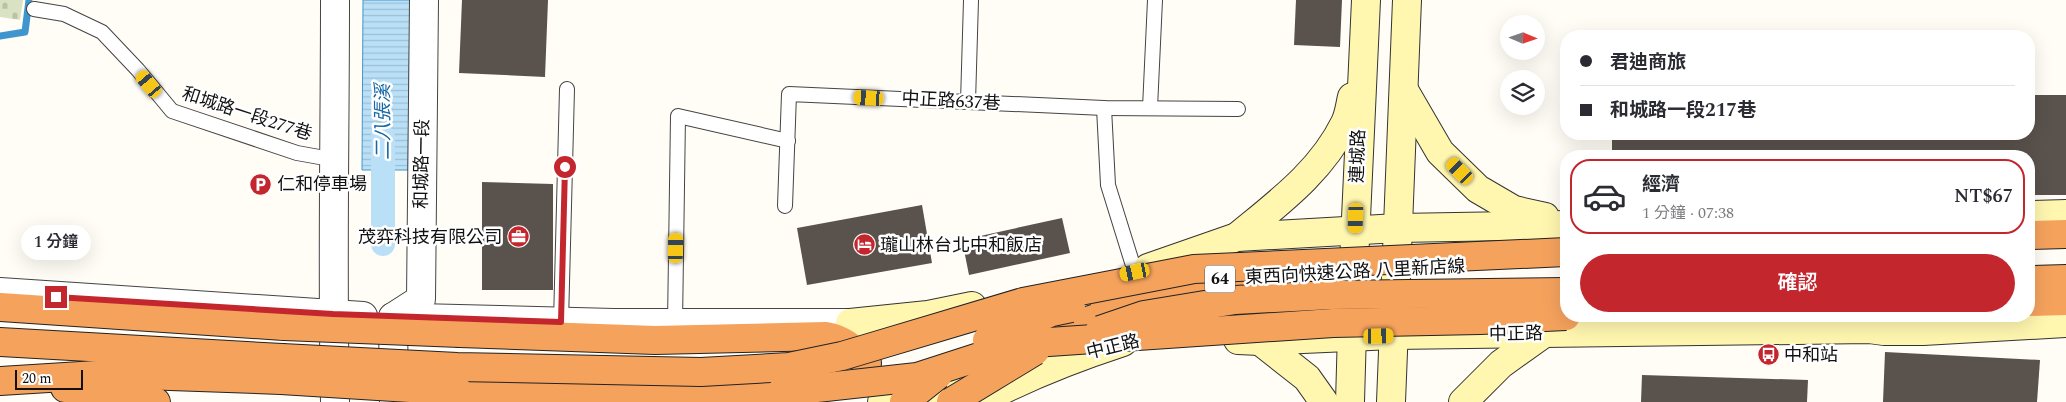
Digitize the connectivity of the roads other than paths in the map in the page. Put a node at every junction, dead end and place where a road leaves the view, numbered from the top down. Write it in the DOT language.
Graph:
graph roads {
  1 [pos="335,0"];
  2 [pos="424,0"];
  3 [pos="971,0"];
  4 [pos="1155,0"];
  5 [pos="1366,0"];
  6 [pos="1407,0"];
  7 [pos="34,9"];
  8 [pos="1362,59"];
  9 [pos="567,89"];
  10 [pos="1404,90"];
  11 [pos="968,102"];
  12 [pos="1104,108"];
  13 [pos="1150,108"];
  14 [pos="1238,109"];
  15 [pos="788,142"];
  16 [pos="336,160"];
  17 [pos="785,206"];
  18 [pos="2066,214"];
  19 [pos="2035,215"];
  20 [pos="1560,220"];
  21 [pos="1560,225"];
  22 [pos="1487,226"];
  23 [pos="1398,228"];
  24 [pos="1355,230"];
  25 [pos="2066,234"];
  26 [pos="2035,235"];
  27 [pos="1237,237"];
  28 [pos="1560,252"];
  29 [pos="2035,252"];
  30 [pos="2066,252"];
  31 [pos="1396,261"];
  32 [pos="1354,262"];
  33 [pos="1560,264"];
  34 [pos="2035,271"];
  35 [pos="2066,271"];
  36 [pos="1135,272"];
  37 [pos="2066,279"];
  38 [pos="1560,280"];
  39 [pos="2035,280"];
  40 [pos="1306,285"];
  41 [pos="0,292"];
  42 [pos="1560,292"];
  43 [pos="2066,301"];
  44 [pos="1023,302"];
  45 [pos="2035,302"];
  46 [pos="0,307"];
  47 [pos="333,314"];
  48 [pos="928,315"];
  49 [pos="1560,316"];
  50 [pos="392,317"];
  51 [pos="561,322"];
  52 [pos="1394,322"];
  53 [pos="850,323"];
  54 [pos="2066,323"];
  55 [pos="675,324"];
  56 [pos="1352,324"];
  57 [pos="1543,334"];
  58 [pos="762,337"];
  59 [pos="1163,337"];
  60 [pos="1260,341"];
  61 [pos="0,342"];
  62 [pos="1019,344"];
  63 [pos="867,363"];
  64 [pos="6,380"];
  65 [pos="1009,386"];
  66 [pos="156,402"];
  67 [pos="335,402"];
  68 [pos="394,402"];
  69 [pos="820,402"];
  70 [pos="889,402"];
  71 [pos="951,402"];
  72 [pos="980,402"];
  73 [pos="1324,402"];
  74 [pos="1350,402"];
  75 [pos="1391,402"];
  76 [pos="1463,402"];
  1 -- 16 [label="street"];
  2 -- 50 [label="street, 和城路一段"];
  3 -- 11 [label="lane"];
  4 -- 13 [label="lane"];
  5 -- 8 [label="main road, 連城路"];
  6 -- 10 [label="main road"];
  7 -- 16 [label="lane, 和城路一段277巷"];
  8 -- 24 [label="main road, 連城路"];
  8 -- 27 [label="main road"];
  9 -- 51 [label="lane"];
  10 -- 20 [label="main road"];
  10 -- 23 [label="main road"];
  11 -- 12 [label="lane, 中正路637巷"];
  11 -- 15 [label="lane, 中正路637巷"];
  12 -- 13 [label="lane, 中正路637巷"];
  12 -- 36 [label="lane"];
  13 -- 14 [label="lane, 中正路637巷"];
  15 -- 17 [label="lane, 中正路637巷"];
  15 -- 55 [label="lane"];
  16 -- 47 [label="street"];
  18 -- 19 [label="main road"];
  21 -- 22 [label="main road"];
  22 -- 23 [label="main road"];
  22 -- 31 [label="main road"];
  23 -- 24 [label="main road"];
  23 -- 31 [label="main road"];
  24 -- 27 [label="main road"];
  24 -- 32 [label="main road, 連城路"];
  25 -- 26 [label="highway"];
  27 -- 36 [label="main road"];
  28 -- 44 [label="highway, bridge"];
  29 -- 30 [label="highway"];
  31 -- 32 [label="main road"];
  31 -- 52 [label="main road"];
  32 -- 56 [label="main road, 連城路"];
  33 -- 70 [label="highway, 東西向快速公路 八里新店線 / 64, bridge"];
  34 -- 35 [label="highway"];
  36 -- 48 [label="main road"];
  37 -- 39 [label="highway"];
  38 -- 40 [label="highway"];
  40 -- 44 [label="highway, bridge"];
  40 -- 62 [label="highway, bridge"];
  41 -- 47 [label="street"];
  42 -- 71 [label="highway, 東西向快速公路 八里新店線 / 64, bridge"];
  43 -- 45 [label="highway"];
  44 -- 61 [label="highway, bridge"];
  46 -- 58 [label="highway, bridge"];
  47 -- 50 [label="street"];
  47 -- 67 [label="street"];
  48 -- 53 [label="main road"];
  48 -- 63 [label="main road"];
  49 -- 62 [label="highway, bridge"];
  50 -- 51 [label="street"];
  50 -- 68 [label="street"];
  51 -- 55 [label="street"];
  52 -- 56 [label="main road, 中正路"];
  52 -- 57 [label="main road, 中正路"];
  52 -- 75 [label="main road"];
  53 -- 55 [label="street"];
  53 -- 58 [label="highway"];
  54 -- 57 [label="main road, 中正路"];
  56 -- 59 [label="main road"];
  56 -- 60 [label="main road, 中正路"];
  56 -- 74 [label="main road, 連城路"];
  57 -- 76 [label="main road"];
  58 -- 63 [label="highway"];
  59 -- 60 [label="main road, 中正路"];
  59 -- 65 [label="main road, 中正路"];
  60 -- 73 [label="main road"];
  62 -- 64 [label="highway, bridge"];
  63 -- 69 [label="main road"];
  63 -- 70 [label="main road"];
  64 -- 66 [label="highway"];
  65 -- 70 [label="main road"];
  65 -- 72 [label="main road, 中正路"];
}
